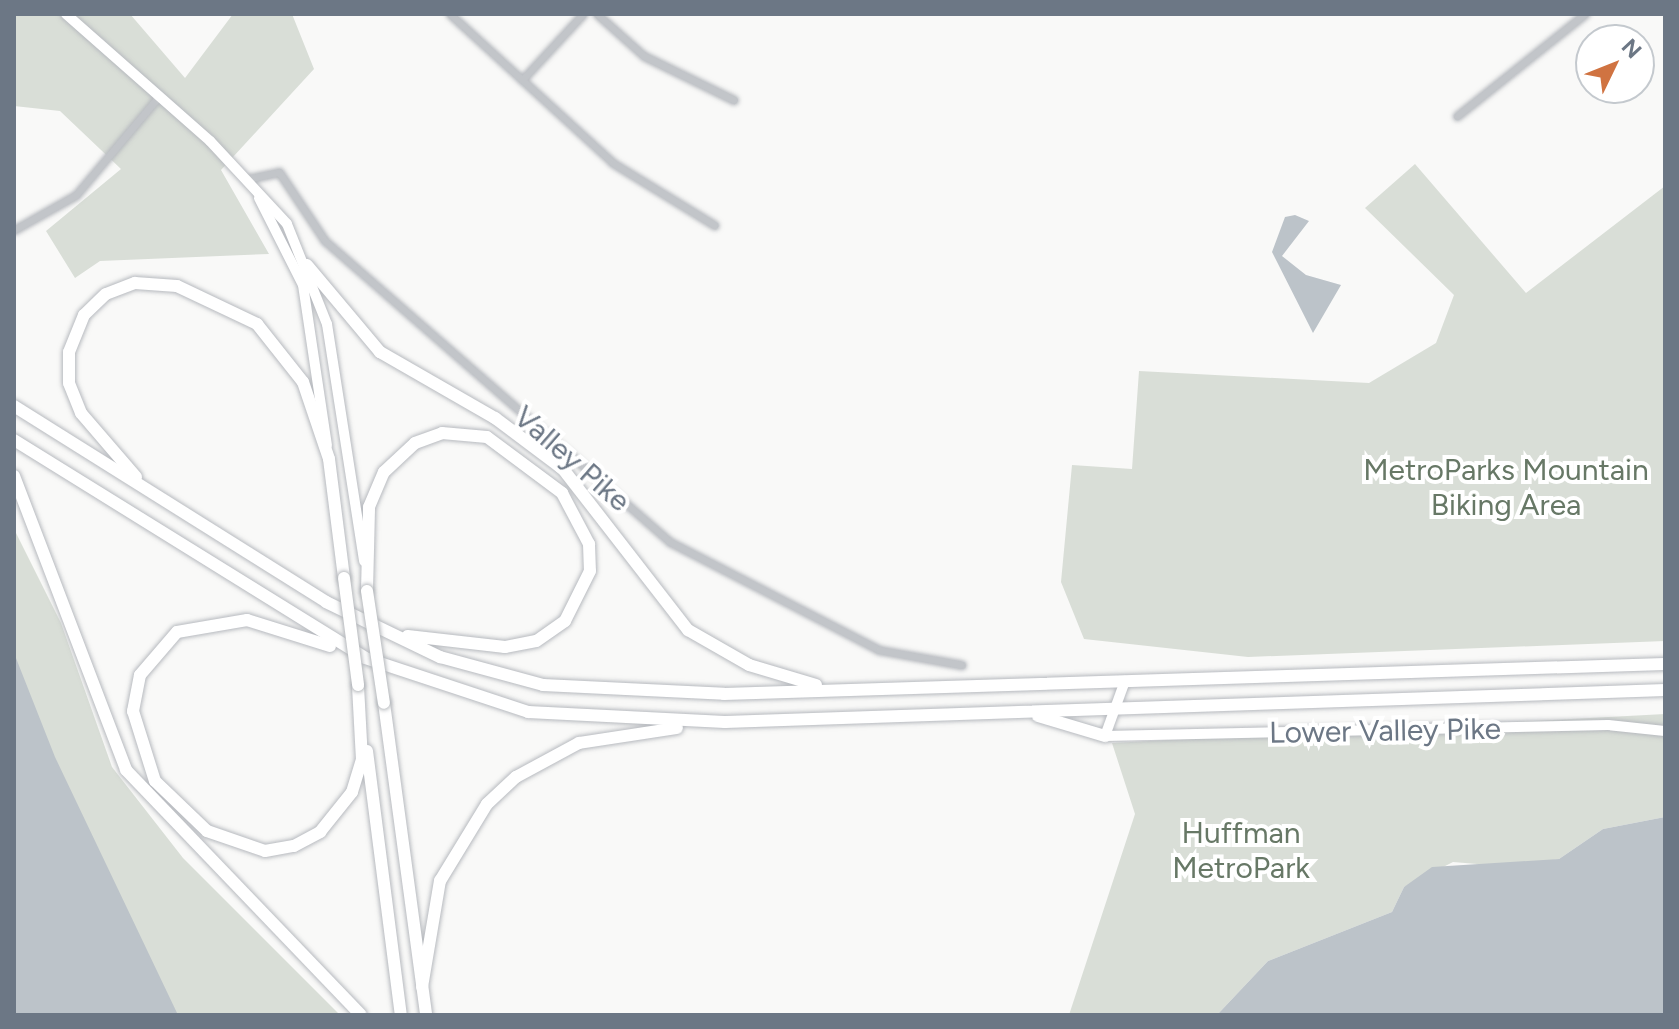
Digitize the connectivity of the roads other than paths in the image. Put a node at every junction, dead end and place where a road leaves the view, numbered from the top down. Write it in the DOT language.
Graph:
graph roads {
  1 [pos="66,14"];
  2 [pos="450,14"];
  3 [pos="583,14"];
  4 [pos="597,14"];
  5 [pos="1585,14"];
  6 [pos="522,80"];
  7 [pos="159,96"];
  8 [pos="734,100"];
  9 [pos="1457,116"];
  10 [pos="247,179"];
  11 [pos="714,225"];
  12 [pos="14,230"];
  13 [pos="307,265"];
  14 [pos="14,406"];
  15 [pos="14,440"];
  16 [pos="329,459"];
  17 [pos="14,476"];
  18 [pos="161,501"];
  19 [pos="367,591"];
  20 [pos="357,617"];
  21 [pos="365,658"];
  22 [pos="1665,664"];
  23 [pos="962,665"];
  24 [pos="1125,681"];
  25 [pos="358,685"];
  26 [pos="843,689"];
  27 [pos="1665,690"];
  28 [pos="1115,708"];
  29 [pos="1019,711"];
  30 [pos="725,722"];
  31 [pos="1665,731"];
  32 [pos="1105,736"];
  33 [pos="422,987"];
  34 [pos="361,1015"];
  35 [pos="401,1015"];
  36 [pos="426,1015"];
  1 -- 7 [label="street"];
  2 -- 6 [label="street"];
  3 -- 6 [label="street"];
  4 -- 8 [label="street"];
  5 -- 9 [label="street"];
  6 -- 11 [label="street"];
  7 -- 10 [label="street"];
  7 -- 12 [label="street"];
  10 -- 13 [label="street"];
  10 -- 16 [label="street"];
  10 -- 23 [label="street, Valley Pike"];
  13 -- 19 [label="street"];
  13 -- 26 [label="highway"];
  14 -- 18 [label="highway"];
  15 -- 21 [label="highway"];
  16 -- 18 [label="highway"];
  16 -- 25 [label="highway, bridge"];
  17 -- 34 [label="highway"];
  18 -- 20 [label="highway"];
  19 -- 20 [label="highway"];
  19 -- 33 [label="highway, bridge"];
  20 -- 26 [label="highway"];
  21 -- 25 [label="highway"];
  21 -- 30 [label="highway"];
  22 -- 24 [label="highway"];
  24 -- 26 [label="highway"];
  24 -- 28 [label="street"];
  25 -- 35 [label="highway"];
  27 -- 28 [label="highway"];
  28 -- 29 [label="highway"];
  28 -- 32 [label="street"];
  29 -- 30 [label="highway"];
  29 -- 32 [label="highway"];
  30 -- 33 [label="highway"];
  31 -- 32 [label="street, Lower Valley Pike"];
  33 -- 36 [label="highway"];
}
